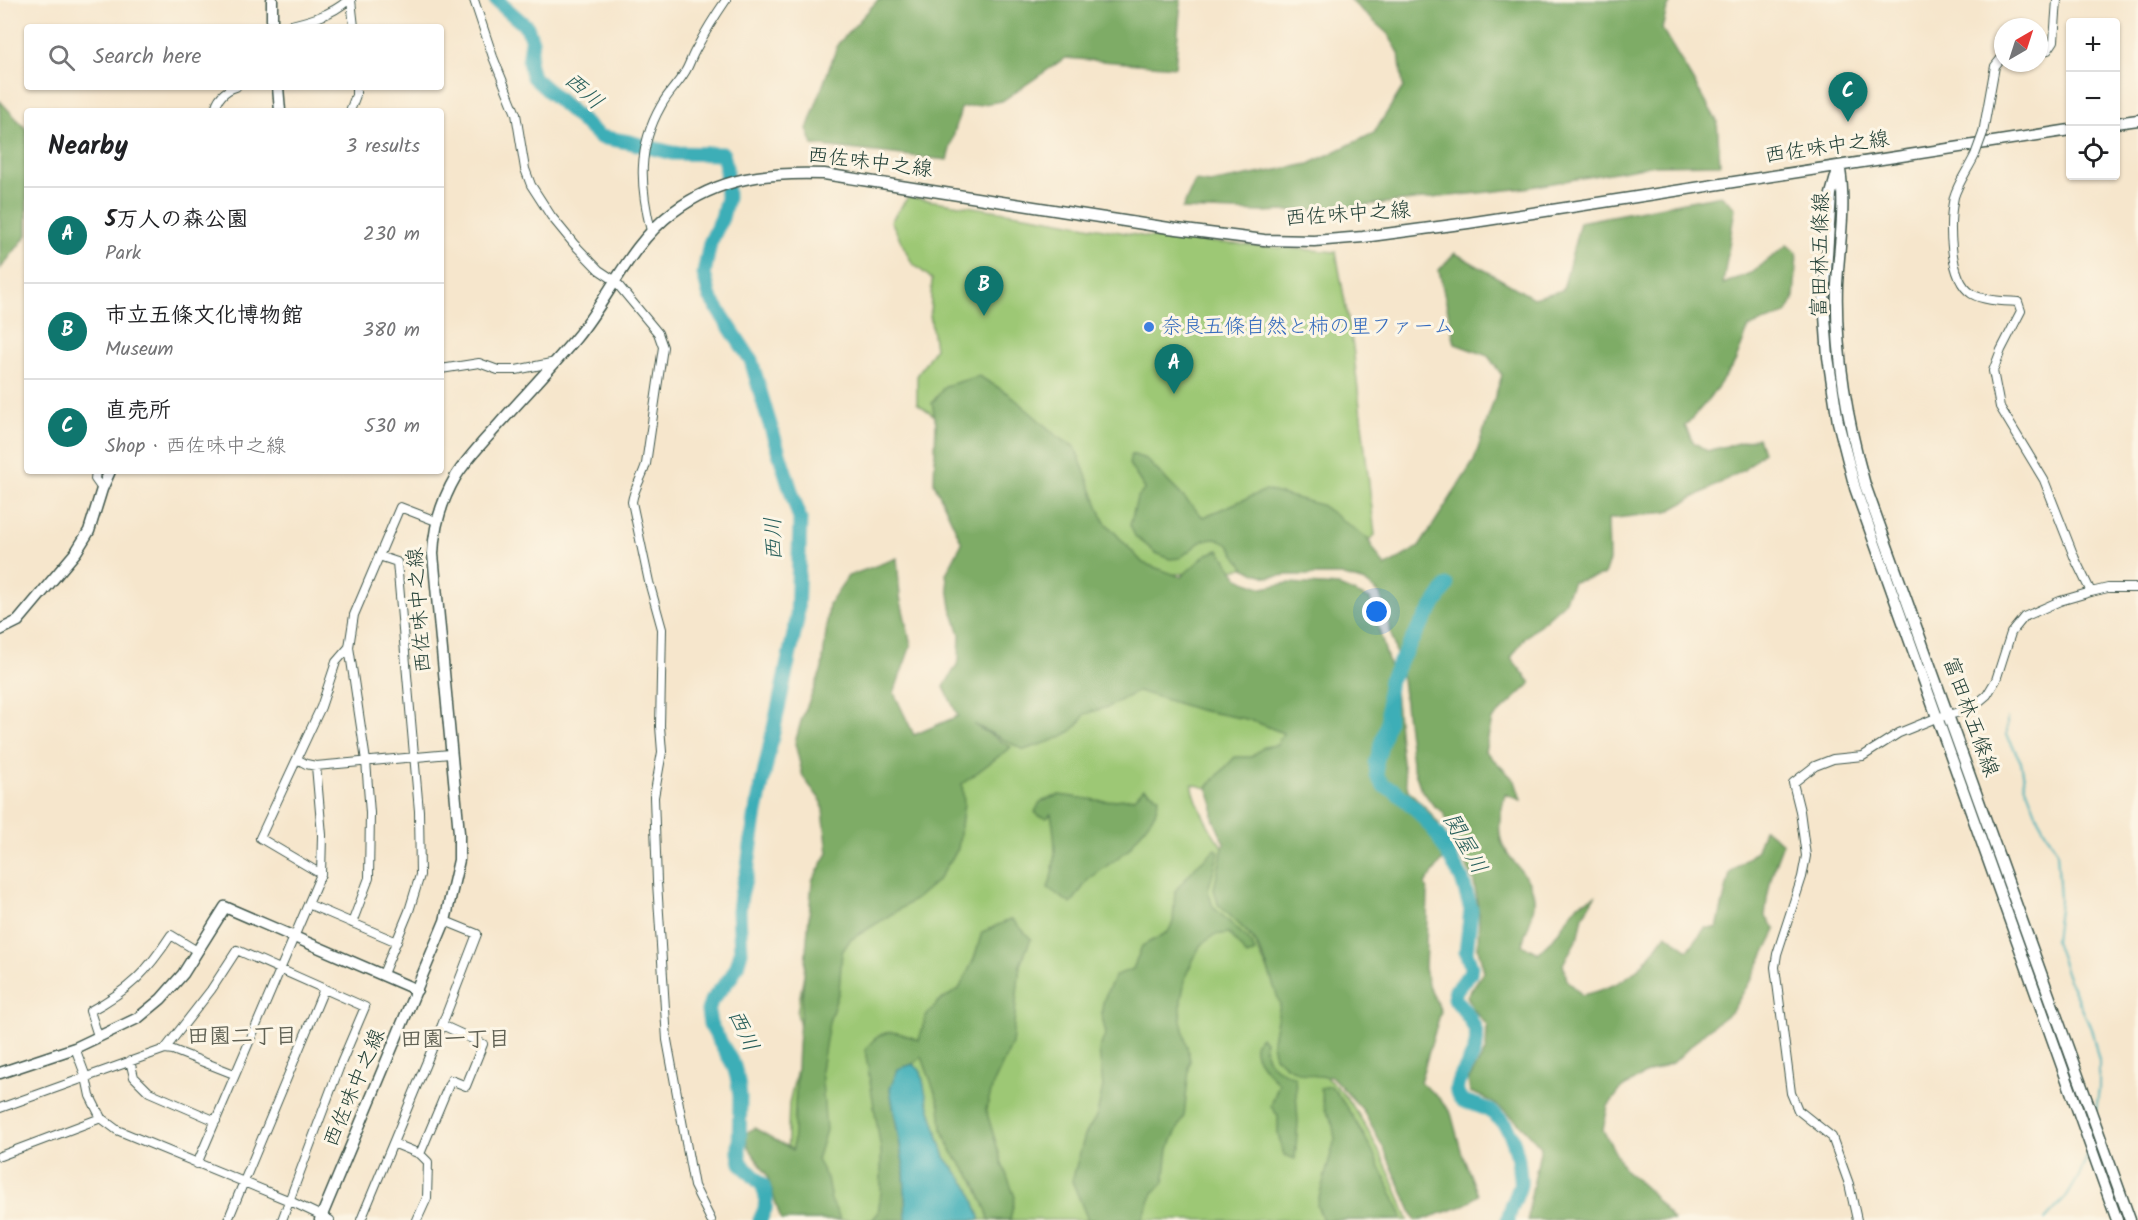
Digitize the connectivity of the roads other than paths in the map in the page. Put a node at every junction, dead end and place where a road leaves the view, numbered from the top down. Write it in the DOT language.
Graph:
graph roads {
  1 [pos="272,0"];
  2 [pos="350,0"];
  3 [pos="474,0"];
  4 [pos="726,0"];
  5 [pos="2057,0"];
  6 [pos="272,24"];
  7 [pos="297,24"];
  8 [pos="354,24"];
  9 [pos="2048,50"];
  10 [pos="1994,72"];
  11 [pos="228,90"];
  12 [pos="278,90"];
  13 [pos="356,90"];
  14 [pos="215,108"];
  15 [pos="280,108"];
  16 [pos="351,108"];
  17 [pos="2138,120"];
  18 [pos="2120,122"];
  19 [pos="2066,131"];
  20 [pos="1839,166"];
  21 [pos="651,231"];
  22 [pos="614,280"];
  23 [pos="556,362"];
  24 [pos="444,369"];
  25 [pos="96,474"];
  26 [pos="109,474"];
  27 [pos="102,489"];
  28 [pos="436,521"];
  29 [pos="379,556"];
  30 [pos="2138,588"];
  31 [pos="2091,592"];
  32 [pos="0,630"];
  33 [pos="349,647"];
  34 [pos="1948,715"];
  35 [pos="1936,718"];
  36 [pos="450,754"];
  37 [pos="413,757"];
  38 [pos="297,759"];
  39 [pos="366,761"];
  40 [pos="316,766"];
  41 [pos="321,874"];
  42 [pos="308,904"];
  43 [pos="445,921"];
  44 [pos="352,923"];
  45 [pos="293,937"];
  46 [pos="397,942"];
  47 [pos="197,951"];
  48 [pos="281,970"];
  49 [pos="383,974"];
  50 [pos="324,989"];
  51 [pos="417,990"];
  52 [pos="442,1025"];
  53 [pos="98,1036"];
  54 [pos="75,1048"];
  55 [pos="165,1049"];
  56 [pos="130,1061"];
  57 [pos="0,1073"];
  58 [pos="234,1074"];
  59 [pos="86,1077"];
  60 [pos="0,1108"];
  61 [pos="100,1118"];
  62 [pos="216,1121"];
  63 [pos="393,1143"];
  64 [pos="420,1154"];
  65 [pos="0,1156"];
  66 [pos="197,1164"];
  67 [pos="244,1183"];
  68 [pos="290,1202"];
  69 [pos="324,1219"];
  70 [pos="228,1220"];
  71 [pos="282,1220"];
  72 [pos="361,1220"];
  73 [pos="417,1220"];
  74 [pos="711,1220"];
  75 [pos="1857,1220"];
  76 [pos="2117,1220"];
  77 [pos="2130,1220"];
  1 -- 6 [label="main road"];
  2 -- 7 [label="street"];
  2 -- 8 [label="street"];
  3 -- 22 [label="street"];
  4 -- 21 [label="street"];
  5 -- 9 [label="street"];
  10 -- 31 [label="street, bridge"];
  11 -- 14 [label="street"];
  12 -- 15 [label="main road"];
  13 -- 16 [label="street"];
  17 -- 18 [label="main road"];
  19 -- 20 [label="main road, 西佐味中之線"];
  20 -- 21 [label="main road, 西佐味中之線"];
  20 -- 34 [label="main road, 富田林五條線"];
  20 -- 35 [label="main road, 富田林五條線"];
  21 -- 22 [label="main road, 西佐味中之線"];
  22 -- 23 [label="main road, 西佐味中之線"];
  22 -- 74 [label="street"];
  23 -- 24 [label="street"];
  23 -- 28 [label="main road, 西佐味中之線"];
  25 -- 27 [label="street"];
  26 -- 27 [label="main road"];
  27 -- 32 [label="main road"];
  28 -- 29 [label="street"];
  28 -- 36 [label="main road, 西佐味中之線"];
  29 -- 33 [label="street"];
  29 -- 37 [label="street"];
  30 -- 31 [label="street"];
  31 -- 34 [label="street"];
  33 -- 38 [label="street"];
  33 -- 39 [label="street"];
  34 -- 35 [label="street"];
  34 -- 77 [label="main road, 富田林五條線"];
  35 -- 75 [label="street"];
  35 -- 76 [label="main road, 富田林五條線"];
  36 -- 37 [label="street"];
  36 -- 43 [label="main road, 西佐味中之線"];
  37 -- 39 [label="street"];
  37 -- 46 [label="street"];
  38 -- 40 [label="street"];
  38 -- 41 [label="street"];
  39 -- 40 [label="street"];
  39 -- 44 [label="street"];
  40 -- 41 [label="street"];
  41 -- 42 [label="street"];
  42 -- 44 [label="street"];
  42 -- 45 [label="street"];
  43 -- 51 [label="main road, 西佐味中之線"];
  43 -- 52 [label="street"];
  44 -- 46 [label="street"];
  45 -- 47 [label="main road"];
  45 -- 48 [label="street"];
  45 -- 49 [label="main road"];
  46 -- 49 [label="street"];
  47 -- 53 [label="main road"];
  47 -- 53 [label="street"];
  48 -- 50 [label="street"];
  48 -- 55 [label="street"];
  48 -- 58 [label="street"];
  49 -- 51 [label="main road"];
  50 -- 67 [label="street"];
  50 -- 68 [label="street"];
  51 -- 69 [label="main road, 西佐味中之線"];
  52 -- 63 [label="street"];
  52 -- 64 [label="street"];
  53 -- 54 [label="main road"];
  54 -- 57 [label="main road"];
  54 -- 59 [label="street"];
  55 -- 56 [label="street"];
  55 -- 58 [label="street"];
  56 -- 59 [label="street"];
  56 -- 62 [label="street"];
  58 -- 62 [label="street"];
  59 -- 60 [label="street"];
  59 -- 61 [label="street"];
  61 -- 65 [label="street"];
  61 -- 66 [label="street"];
  62 -- 66 [label="street"];
  63 -- 64 [label="street"];
  63 -- 72 [label="street"];
  64 -- 73 [label="street"];
  66 -- 67 [label="street"];
  67 -- 68 [label="street"];
  67 -- 70 [label="street"];
  68 -- 69 [label="street"];
  68 -- 71 [label="street"];
}
